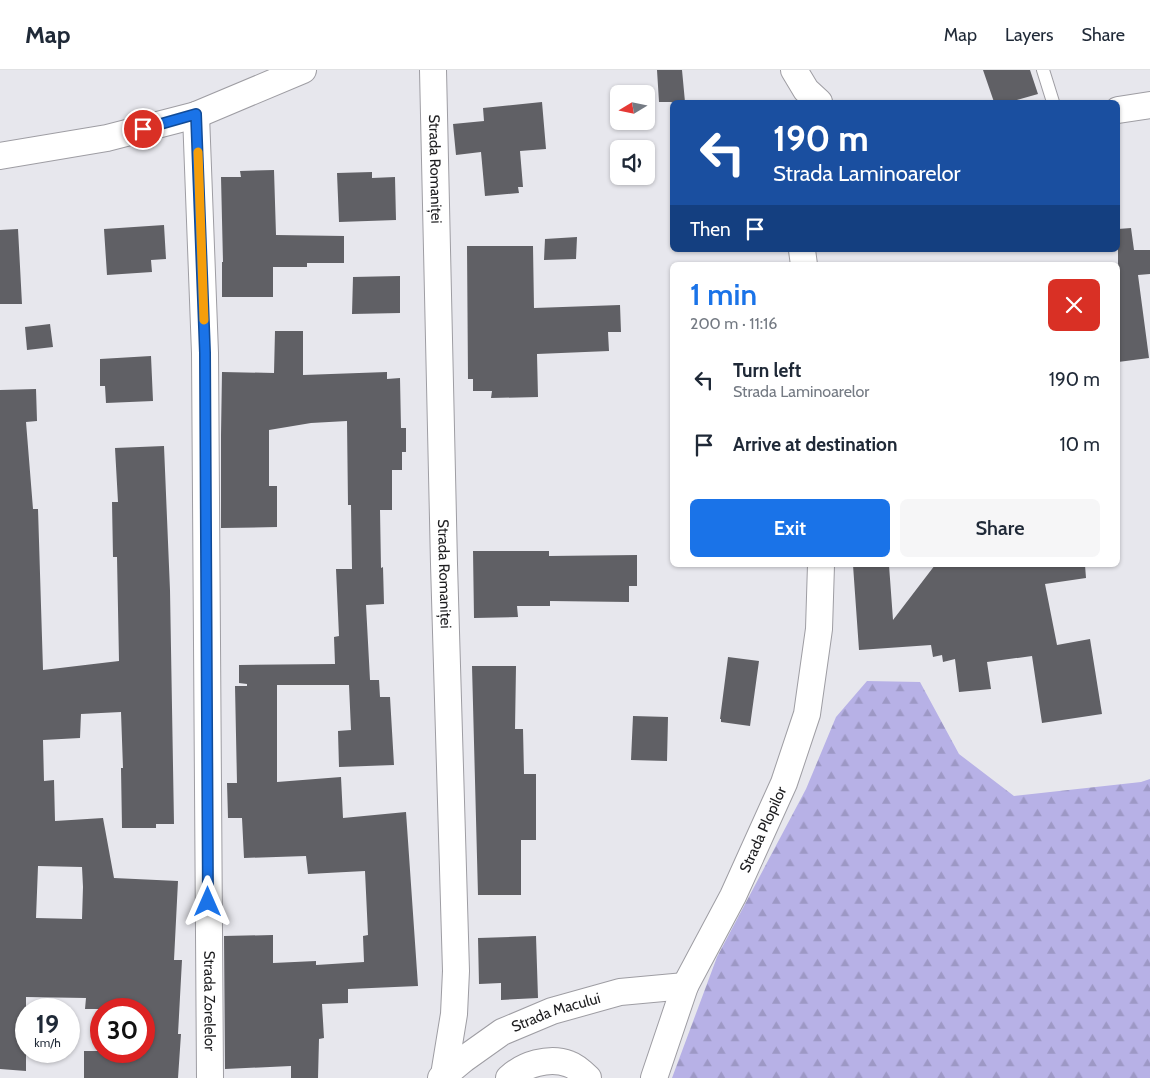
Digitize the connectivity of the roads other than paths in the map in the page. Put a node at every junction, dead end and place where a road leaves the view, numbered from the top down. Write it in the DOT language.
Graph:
graph roads {
  1 [pos="303,70"];
  2 [pos="433,70"];
  3 [pos="794,70"];
  4 [pos="1043,70"];
  5 [pos="817,100"];
  6 [pos="1052,100"];
  7 [pos="1150,105"];
  8 [pos="1120,110"];
  9 [pos="196,114"];
  10 [pos="0,156"];
  11 [pos="821,567"];
  12 [pos="685,986"];
  13 [pos="442,1077"];
  14 [pos="210,1078"];
  15 [pos="509,1078"];
  16 [pos="588,1078"];
  17 [pos="654,1078"];
  1 -- 9 [label="street"];
  2 -- 13 [label="street, Strada Romaniței"];
  3 -- 5 [label="street"];
  4 -- 6 [label="lane"];
  7 -- 8 [label="street"];
  9 -- 10 [label="street"];
  9 -- 14 [label="street, Strada Zorelelor"];
  11 -- 12 [label="street, Strada Plopilor"];
  12 -- 13 [label="street, Strada Macului"];
  12 -- 17 [label="street, Strada Plopilor"];
  15 -- 16 [label="street"];
}
